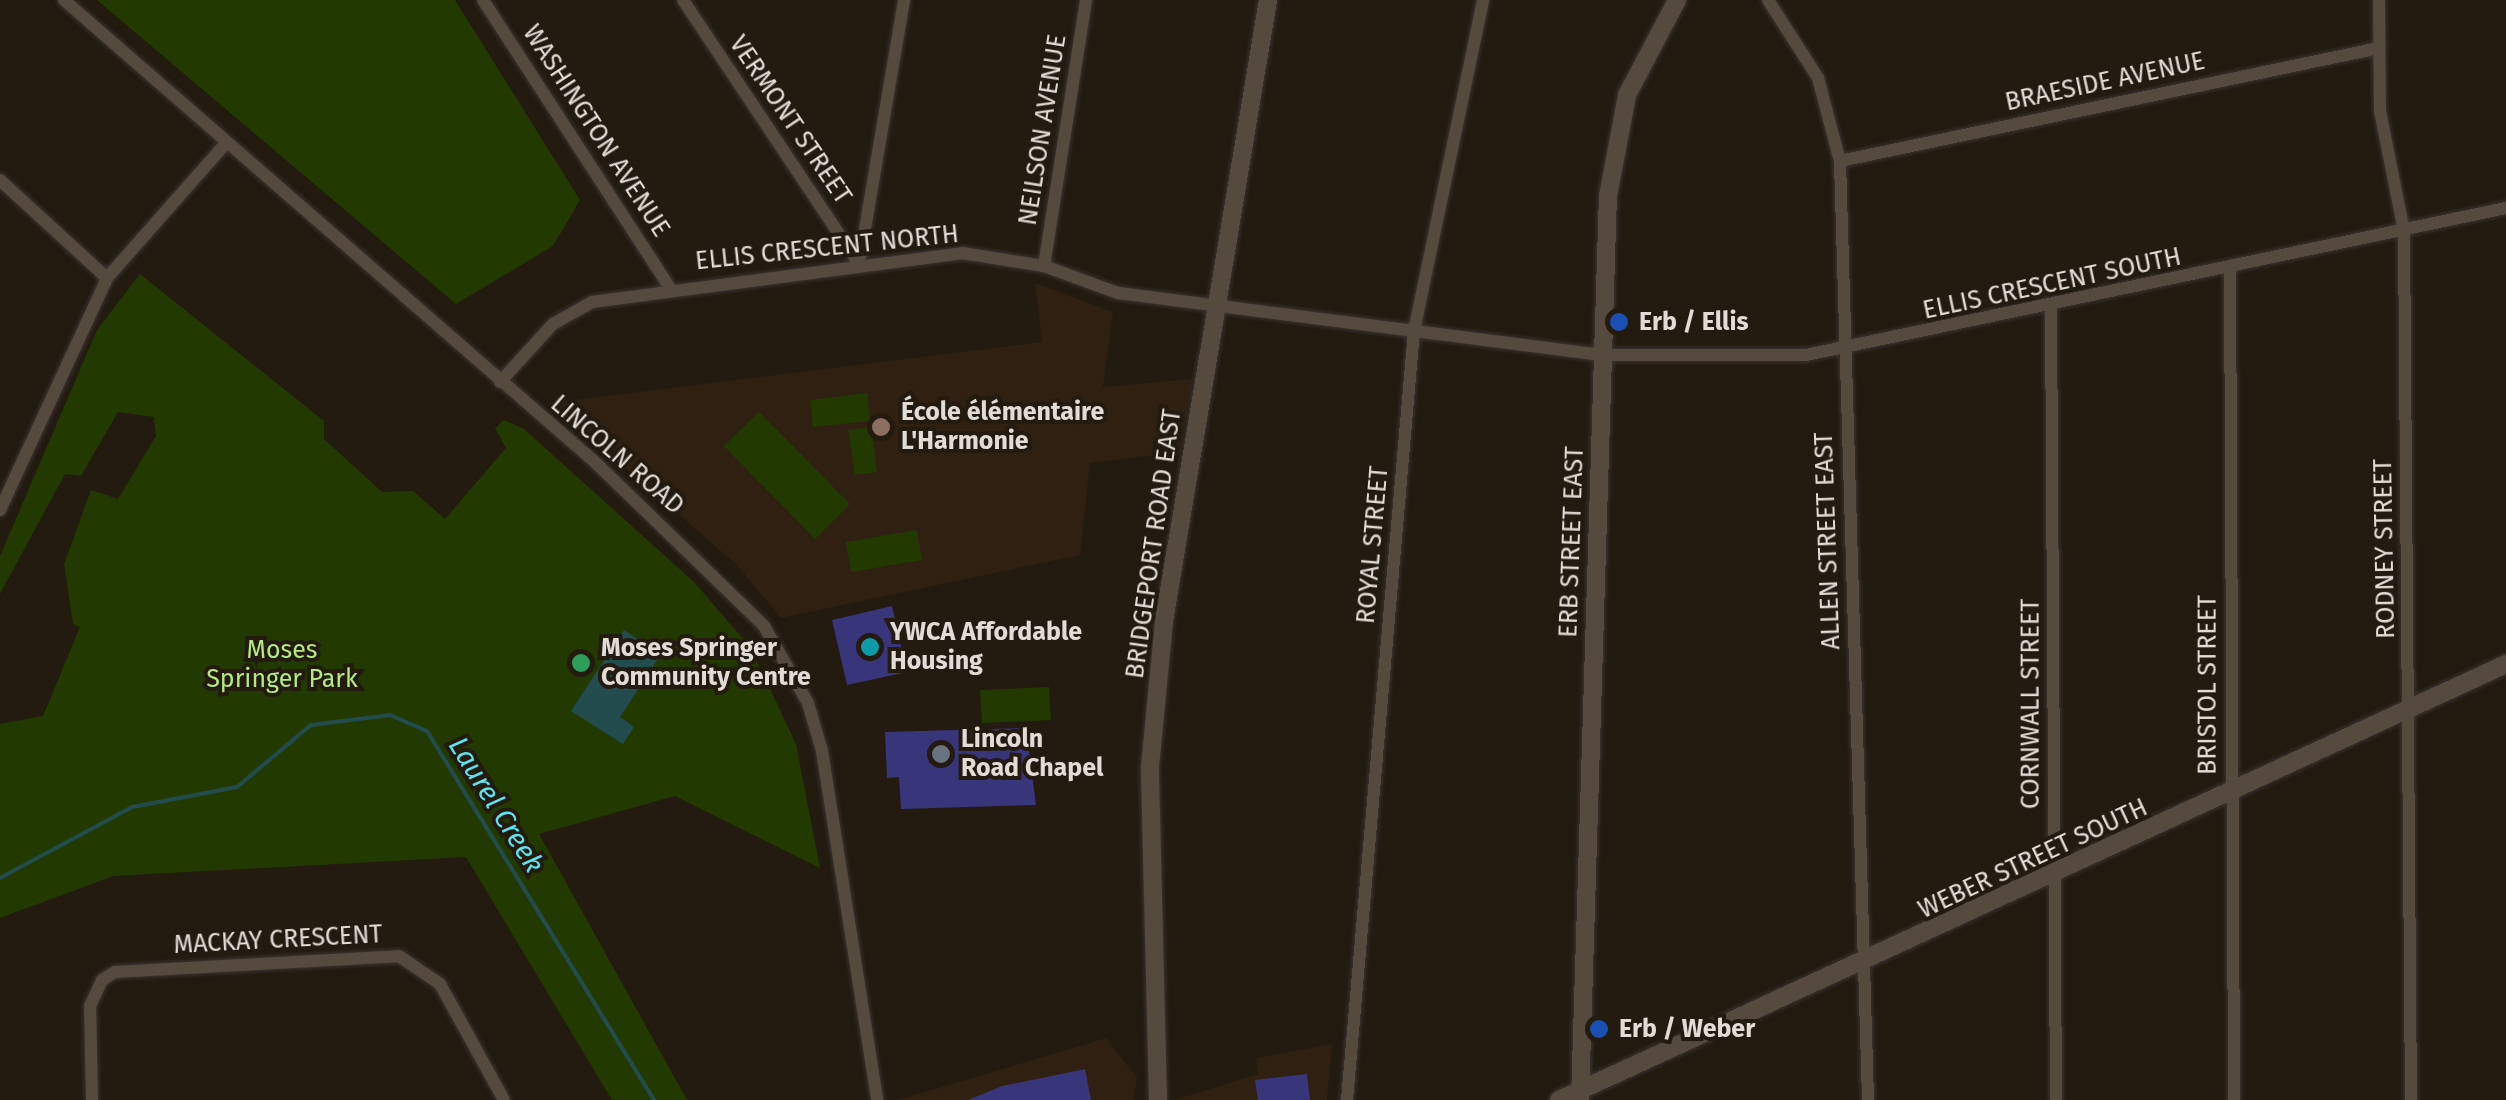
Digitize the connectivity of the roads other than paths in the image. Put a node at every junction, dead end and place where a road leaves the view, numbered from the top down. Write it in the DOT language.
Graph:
graph roads {
  1 [pos="64,0"];
  2 [pos="483,0"];
  3 [pos="683,0"];
  4 [pos="904,0"];
  5 [pos="1086,0"];
  6 [pos="1268,0"];
  7 [pos="1483,0"];
  8 [pos="1678,0"];
  9 [pos="1768,0"];
  10 [pos="2379,0"];
  11 [pos="2379,48"];
  12 [pos="226,143"];
  13 [pos="1840,161"];
  14 [pos="0,180"];
  15 [pos="2506,208"];
  16 [pos="2404,231"];
  17 [pos="858,264"];
  18 [pos="1044,266"];
  19 [pos="2230,269"];
  20 [pos="107,278"];
  21 [pos="670,288"];
  22 [pos="1214,304"];
  23 [pos="2051,308"];
  24 [pos="1414,330"];
  25 [pos="1844,351"];
  26 [pos="1602,355"];
  27 [pos="500,382"];
  28 [pos="0,510"];
  29 [pos="2506,664"];
  30 [pos="2408,711"];
  31 [pos="2231,794"];
  32 [pos="2055,877"];
  33 [pos="1862,965"];
  34 [pos="1580,1098"];
  35 [pos="92,1100"];
  36 [pos="504,1100"];
  37 [pos="877,1100"];
  38 [pos="1158,1100"];
  39 [pos="1347,1100"];
  40 [pos="1558,1100"];
  41 [pos="1868,1100"];
  42 [pos="2056,1100"];
  43 [pos="2234,1100"];
  44 [pos="2411,1100"];
  1 -- 12 [label="street, LINCOLN ROAD"];
  2 -- 21 [label="street, WASHINGTON AVENUE"];
  3 -- 17 [label="street, VERMONT STREET"];
  4 -- 17 [label="street"];
  5 -- 18 [label="street, NEILSON AVENUE"];
  6 -- 22 [label="main road, BRIDGEPORT ROAD EAST"];
  7 -- 24 [label="street, ROYAL STREET"];
  8 -- 26 [label="main road, ERB STREET EAST"];
  9 -- 13 [label="street, ALLEN STREET EAST"];
  10 -- 11 [label="street, RODNEY STREET"];
  11 -- 13 [label="street, BRAESIDE AVENUE"];
  11 -- 16 [label="street, RODNEY STREET"];
  12 -- 20 [label="street"];
  12 -- 27 [label="street, LINCOLN ROAD"];
  13 -- 25 [label="street, ALLEN STREET EAST"];
  14 -- 20 [label="street"];
  15 -- 16 [label="street, ELLIS CRESCENT SOUTH"];
  16 -- 19 [label="street, ELLIS CRESCENT SOUTH"];
  16 -- 30 [label="street, RODNEY STREET"];
  17 -- 18 [label="street, ELLIS CRESCENT NORTH"];
  17 -- 21 [label="street, ELLIS CRESCENT NORTH"];
  18 -- 22 [label="street, ELLIS CRESCENT NORTH"];
  19 -- 23 [label="street, ELLIS CRESCENT SOUTH"];
  19 -- 31 [label="street, BRISTOL STREET"];
  20 -- 28 [label="street"];
  21 -- 27 [label="street, ELLIS CRESCENT NORTH"];
  22 -- 24 [label="street, ELLIS CRESCENT NORTH"];
  22 -- 38 [label="main road, BRIDGEPORT ROAD EAST"];
  23 -- 25 [label="street, ELLIS CRESCENT SOUTH"];
  23 -- 32 [label="street, CORNWALL STREET"];
  24 -- 26 [label="street, ELLIS CRESCENT NORTH"];
  24 -- 39 [label="street, ROYAL STREET"];
  25 -- 26 [label="street, ELLIS CRESCENT SOUTH"];
  25 -- 33 [label="street, ALLEN STREET EAST"];
  26 -- 34 [label="main road, ERB STREET EAST"];
  27 -- 37 [label="street, LINCOLN ROAD"];
  29 -- 30 [label="main road, WEBER STREET SOUTH"];
  30 -- 31 [label="main road, WEBER STREET SOUTH"];
  30 -- 44 [label="street, RODNEY STREET"];
  31 -- 32 [label="main road, WEBER STREET SOUTH"];
  31 -- 43 [label="street, BRISTOL STREET"];
  32 -- 33 [label="main road, WEBER STREET SOUTH"];
  32 -- 42 [label="street, CORNWALL STREET"];
  33 -- 34 [label="main road, WEBER STREET SOUTH"];
  33 -- 41 [label="street, ALLEN STREET EAST"];
  34 -- 40 [label="main road, WEBER STREET SOUTH"];
  35 -- 36 [label="street, MACKAY CRESCENT"];
}
